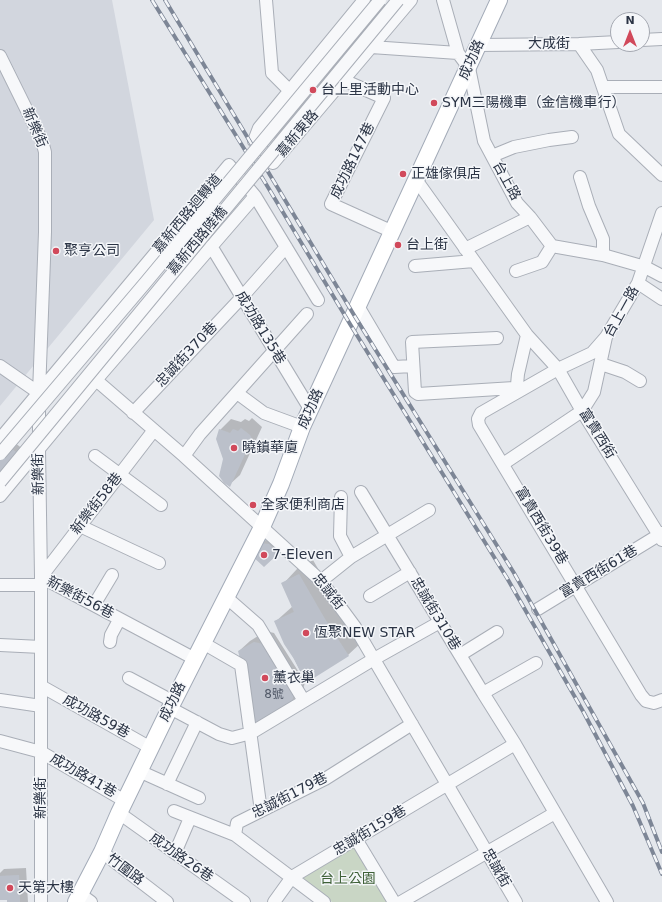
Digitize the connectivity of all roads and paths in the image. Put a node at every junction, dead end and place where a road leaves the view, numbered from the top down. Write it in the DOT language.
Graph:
graph roads {
  1 [pos="266,0"];
  2 [pos="364,0"];
  3 [pos="380,0"];
  4 [pos="398,0"];
  5 [pos="411,0"];
  6 [pos="443,0"];
  7 [pos="499,0"];
  8 [pos="344,24"];
  9 [pos="662,39"];
  10 [pos="650,40"];
  11 [pos="610,42"];
  12 [pos="479,44"];
  13 [pos="579,44"];
  14 [pos="371,46"];
  15 [pos="458,53"];
  16 [pos="0,56"];
  17 [pos="468,68"];
  18 [pos="343,80"];
  19 [pos="603,88"];
  20 [pos="662,88"];
  21 [pos="290,90"];
  22 [pos="572,137"];
  23 [pos="492,156"];
  24 [pos="662,175"];
  25 [pos="580,177"];
  26 [pos="416,181"];
  27 [pos="255,196"];
  28 [pos="530,217"];
  29 [pos="661,219"];
  30 [pos="393,232"];
  31 [pos="211,246"];
  32 [pos="552,246"];
  33 [pos="286,247"];
  34 [pos="465,249"];
  35 [pos="603,255"];
  36 [pos="474,261"];
  37 [pos="415,266"];
  38 [pos="645,267"];
  39 [pos="516,270"];
  40 [pos="662,276"];
  41 [pos="638,283"];
  42 [pos="242,297"];
  43 [pos="662,298"];
  44 [pos="318,300"];
  45 [pos="358,306"];
  46 [pos="307,314"];
  47 [pos="527,335"];
  48 [pos="606,337"];
  49 [pos="497,338"];
  50 [pos="274,352"];
  51 [pos="601,364"];
  52 [pos="0,366"];
  53 [pos="413,366"];
  54 [pos="558,369"];
  55 [pos="96,380"];
  56 [pos="640,381"];
  57 [pos="39,393"];
  58 [pos="237,393"];
  59 [pos="310,409"];
  60 [pos="582,411"];
  61 [pos="133,413"];
  62 [pos="302,427"];
  63 [pos="154,430"];
  64 [pos="0,440"];
  65 [pos="39,449"];
  66 [pos="0,454"];
  67 [pos="95,456"];
  68 [pos="184,456"];
  69 [pos="503,464"];
  70 [pos="120,475"];
  71 [pos="0,482"];
  72 [pos="361,492"];
  73 [pos="0,496"];
  74 [pos="341,497"];
  75 [pos="161,505"];
  76 [pos="429,510"];
  77 [pos="80,526"];
  78 [pos="262,527"];
  79 [pos="386,534"];
  80 [pos="661,536"];
  81 [pos="351,557"];
  82 [pos="159,563"];
  83 [pos="410,572"];
  84 [pos="112,575"];
  85 [pos="41,581"];
  86 [pos="321,581"];
  87 [pos="0,585"];
  88 [pos="576,585"];
  89 [pos="370,596"];
  90 [pos="226,597"];
  91 [pos="94,605"];
  92 [pos="538,609"];
  93 [pos="119,620"];
  94 [pos="440,622"];
  95 [pos="497,632"];
  96 [pos="110,642"];
  97 [pos="203,643"];
  98 [pos="0,645"];
  99 [pos="41,647"];
  100 [pos="460,655"];
  101 [pos="194,659"];
  102 [pos="374,659"];
  103 [pos="536,663"];
  104 [pos="129,678"];
  105 [pos="41,686"];
  106 [pos="483,693"];
  107 [pos="0,700"];
  108 [pos="662,700"];
  109 [pos="304,701"];
  110 [pos="172,705"];
  111 [pos="41,706"];
  112 [pos="196,722"];
  113 [pos="412,724"];
  114 [pos="250,733"];
  115 [pos="0,740"];
  116 [pos="515,744"];
  117 [pos="151,748"];
  118 [pos="41,752"];
  119 [pos="139,772"];
  120 [pos="167,784"];
  121 [pos="447,784"];
  122 [pos="199,798"];
  123 [pos="122,807"];
  124 [pos="174,811"];
  125 [pos="261,811"];
  126 [pos="555,813"];
  127 [pos="190,818"];
  128 [pos="235,835"];
  129 [pos="356,839"];
  130 [pos="102,852"];
  131 [pos="486,852"];
  132 [pos="175,853"];
  133 [pos="292,877"];
  134 [pos="83,899"];
  135 [pos="41,902"];
  136 [pos="167,902"];
  137 [pos="244,902"];
  138 [pos="274,902"];
  139 [pos="324,902"];
  140 [pos="394,902"];
  141 [pos="400,902"];
  142 [pos="516,902"];
  143 [pos="607,902"];
  1 -- 21 [label="street"];
  2 -- 8 [label="street, 嘉新東路"];
  3 -- 66 [label="street, 嘉新西路陸橋, bridge"];
  4 -- 71 [label="street, 嘉新西路陸橋, bridge"];
  5 -- 14 [label="street, 嘉新東路"];
  6 -- 15 [label="street, 台上路"];
  7 -- 12 [label="main road, 成功路"];
  8 -- 14 [label="street"];
  8 -- 21 [label="street, 嘉新東路"];
  9 -- 10 [label="street"];
  11 -- 13 [label="street, 大成街"];
  12 -- 13 [label="street, 大成街"];
  12 -- 17 [label="main road, 成功路"];
  13 -- 19 [label="street"];
  14 -- 15 [label="street"];
  14 -- 18 [label="street, 嘉新東路"];
  15 -- 17 [label="street, 台上路"];
  16 -- 57 [label="street, 新樂街"];
  17 -- 23 [label="street, 台上路"];
  17 -- 26 [label="main road, 成功路"];
  18 -- 21 [label="street, 嘉新東路"];
  18 -- 30 [label="street, 成功路147巷"];
  19 -- 20 [label="street"];
  19 -- 24 [label="street"];
  22 -- 23 [label="street"];
  23 -- 28 [label="street, 台上路"];
  25 -- 35 [label="street"];
  26 -- 30 [label="main road, 成功路"];
  26 -- 34 [label="street, 富貴西街"];
  27 -- 31 [label="street"];
  27 -- 33 [label="street"];
  27 -- 57 [label="street, 嘉新西路迴轉道"];
  28 -- 32 [label="street, 台上路"];
  28 -- 34 [label="street"];
  29 -- 38 [label="street, 台上一路"];
  30 -- 45 [label="main road, 成功路"];
  31 -- 42 [label="street, 成功路135巷"];
  31 -- 55 [label="street"];
  32 -- 35 [label="street"];
  32 -- 39 [label="street"];
  33 -- 42 [label="street, 忠誠街370巷"];
  33 -- 44 [label="street"];
  34 -- 36 [label="street, 富貴西街"];
  35 -- 38 [label="street"];
  36 -- 37 [label="street"];
  36 -- 47 [label="street, 富貴西街"];
  38 -- 40 [label="street"];
  38 -- 41 [label="street, 台上一路"];
  41 -- 43 [label="street"];
  41 -- 48 [label="street, 台上一路"];
  42 -- 50 [label="street, 成功路135巷"];
  42 -- 61 [label="street, 忠誠街370巷"];
  45 -- 53 [label="street"];
  45 -- 59 [label="main road, 成功路"];
  46 -- 50 [label="street"];
  47 -- 53 [label="street"];
  47 -- 54 [label="street, 富貴西街"];
  48 -- 51 [label="street, 台上一路"];
  48 -- 54 [label="street"];
  49 -- 53 [label="street"];
  50 -- 58 [label="street"];
  50 -- 59 [label="street, 成功路135巷"];
  51 -- 56 [label="street"];
  51 -- 60 [label="street, 台上一路"];
  52 -- 57 [label="street"];
  54 -- 60 [label="street, 富貴西街"];
  54 -- 69 [label="street, 富貴西街39巷"];
  55 -- 61 [label="street, 忠誠街"];
  55 -- 65 [label="street"];
  57 -- 64 [label="street"];
  57 -- 65 [label="street, 新樂街"];
  58 -- 62 [label="street"];
  58 -- 68 [label="street"];
  59 -- 62 [label="main road, 成功路"];
  60 -- 69 [label="street"];
  60 -- 80 [label="street, 富貴西街"];
  61 -- 63 [label="street, 忠誠街"];
  62 -- 78 [label="main road, 成功路"];
  63 -- 68 [label="street, 忠誠街"];
  63 -- 70 [label="street, 新樂街58巷"];
  65 -- 73 [label="street"];
  65 -- 85 [label="street, 新樂街"];
  67 -- 70 [label="street"];
  68 -- 78 [label="street, 忠誠街"];
  69 -- 88 [label="street, 富貴西街39巷"];
  70 -- 75 [label="street"];
  70 -- 77 [label="street, 新樂街58巷"];
  72 -- 79 [label="street, 忠誠街310巷"];
  74 -- 81 [label="street"];
  76 -- 79 [label="street"];
  77 -- 82 [label="street"];
  77 -- 85 [label="street, 新樂街58巷"];
  78 -- 86 [label="street, 忠誠街"];
  78 -- 90 [label="main road, 成功路"];
  79 -- 81 [label="street"];
  79 -- 83 [label="street, 忠誠街310巷"];
  80 -- 88 [label="street, 富貴西街61巷"];
  81 -- 86 [label="street"];
  83 -- 89 [label="street"];
  83 -- 94 [label="street, 忠誠街310巷"];
  84 -- 91 [label="street"];
  85 -- 87 [label="street"];
  85 -- 91 [label="street, 新樂街56巷"];
  85 -- 99 [label="street, 新樂街"];
  86 -- 102 [label="street, 忠誠街"];
  88 -- 92 [label="street, 富貴西街61巷"];
  88 -- 108 [label="street, 富貴西街39巷"];
  90 -- 97 [label="main road, 成功路"];
  90 -- 109 [label="street"];
  91 -- 93 [label="street, 新樂街56巷"];
  93 -- 96 [label="street"];
  93 -- 101 [label="street, 新樂街56巷"];
  94 -- 100 [label="street, 忠誠街310巷"];
  94 -- 102 [label="street"];
  95 -- 100 [label="street"];
  97 -- 101 [label="main road, 成功路"];
  97 -- 114 [label="street"];
  98 -- 99 [label="street"];
  99 -- 105 [label="street, 新樂街"];
  100 -- 106 [label="street, 忠誠街310巷"];
  101 -- 110 [label="main road, 成功路"];
  102 -- 109 [label="street"];
  102 -- 113 [label="street, 忠誠街"];
  103 -- 106 [label="street"];
  104 -- 110 [label="street"];
  105 -- 111 [label="street, 新樂街"];
  105 -- 117 [label="street, 成功路59巷"];
  106 -- 116 [label="street, 忠誠街310巷"];
  107 -- 111 [label="street"];
  109 -- 114 [label="street"];
  110 -- 112 [label="street"];
  110 -- 117 [label="main road, 成功路"];
  111 -- 118 [label="street, 新樂街"];
  112 -- 114 [label="street"];
  112 -- 120 [label="street"];
  113 -- 121 [label="street, 忠誠街"];
  113 -- 125 [label="street, 忠誠街179巷"];
  114 -- 125 [label="street"];
  115 -- 118 [label="street, 成功路41巷"];
  116 -- 121 [label="street, 忠誠街159巷"];
  116 -- 126 [label="street, 忠誠街310巷"];
  117 -- 119 [label="main road, 成功路"];
  118 -- 123 [label="street, 成功路41巷"];
  118 -- 135 [label="street, 新樂街"];
  119 -- 120 [label="street"];
  119 -- 123 [label="main road, 成功路"];
  120 -- 122 [label="street"];
  121 -- 129 [label="street, 忠誠街159巷"];
  121 -- 131 [label="street, 忠誠街"];
  123 -- 130 [label="main road, 成功路"];
  123 -- 132 [label="street, 成功路26巷"];
  124 -- 127 [label="street"];
  125 -- 128 [label="street, 忠誠街179巷"];
  126 -- 131 [label="street"];
  126 -- 143 [label="street, 忠誠街310巷"];
  127 -- 128 [label="street"];
  127 -- 132 [label="street"];
  128 -- 133 [label="street"];
  129 -- 133 [label="street, 忠誠街159巷"];
  129 -- 140 [label="street"];
  130 -- 134 [label="main road, 成功路"];
  130 -- 136 [label="street, 竹圍路"];
  131 -- 141 [label="street"];
  131 -- 142 [label="street, 忠誠街"];
  132 -- 137 [label="street, 成功路26巷"];
  133 -- 138 [label="street"];
  133 -- 139 [label="street"];
}
